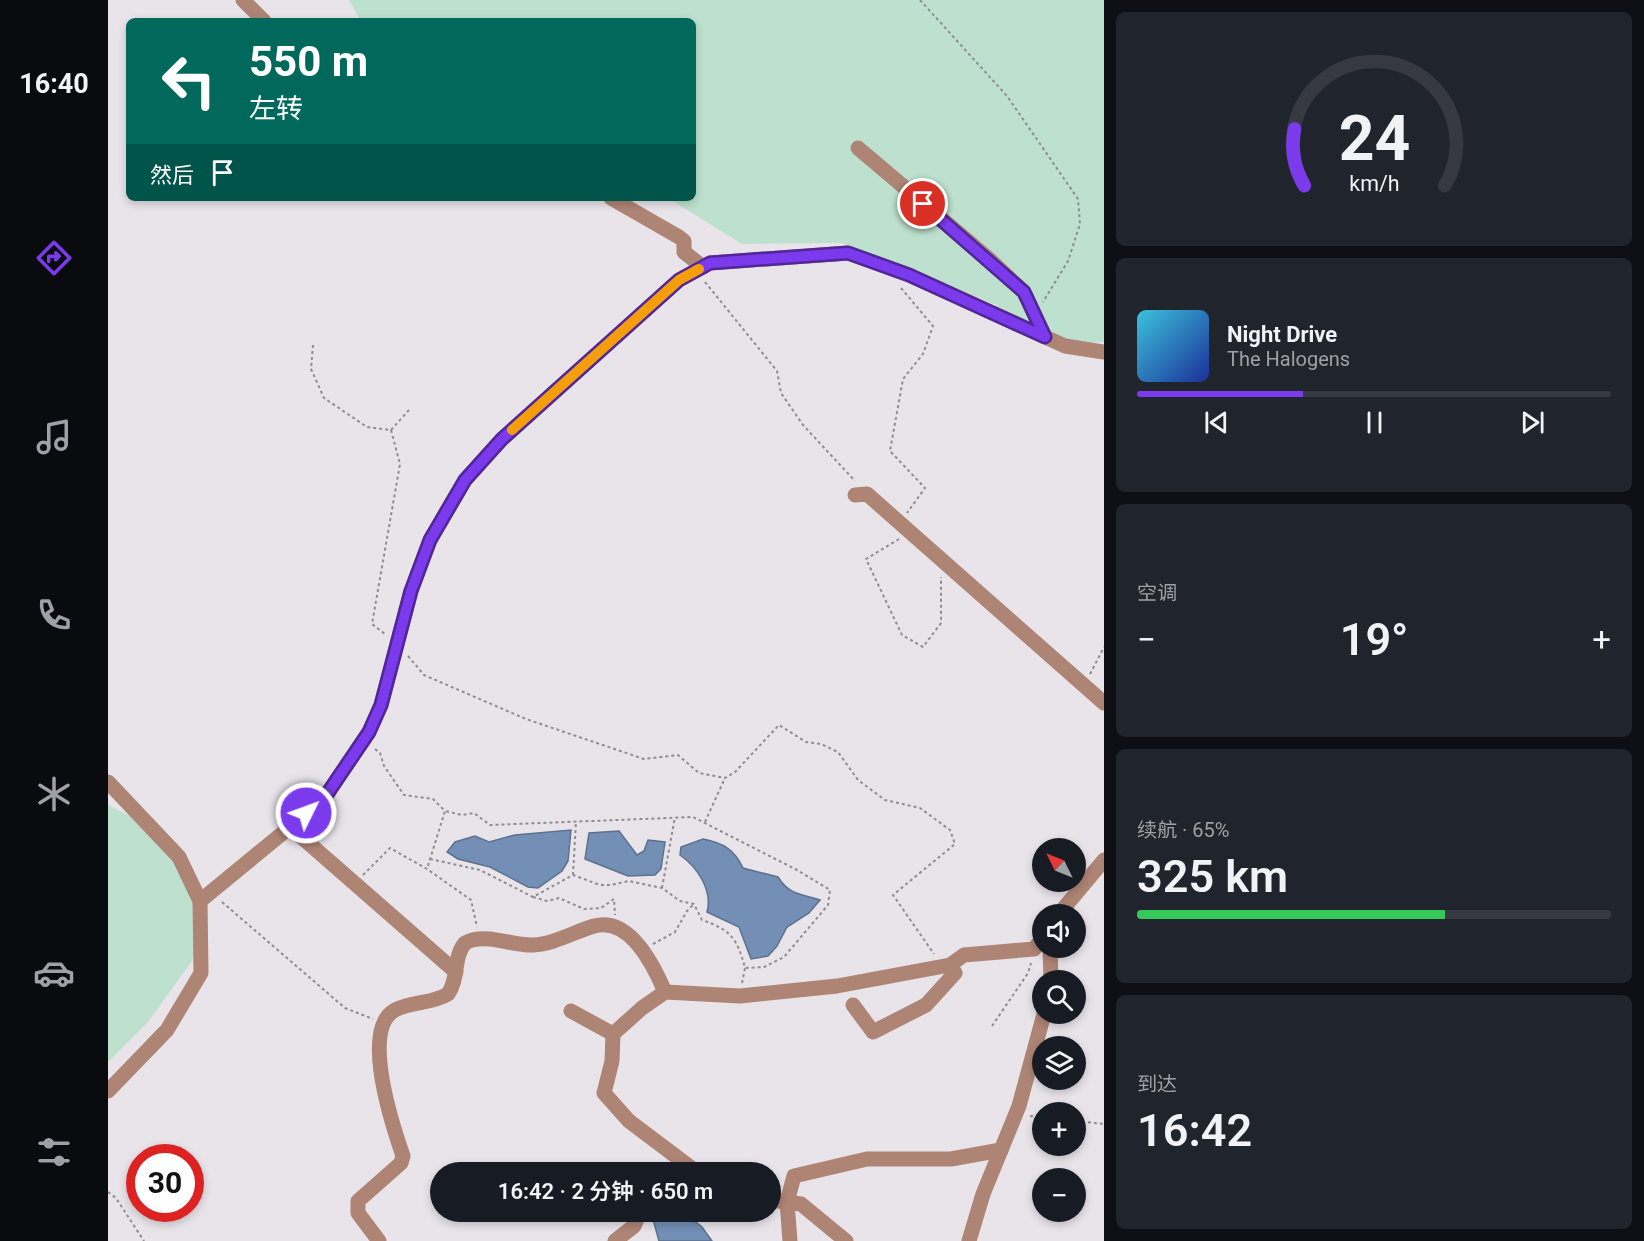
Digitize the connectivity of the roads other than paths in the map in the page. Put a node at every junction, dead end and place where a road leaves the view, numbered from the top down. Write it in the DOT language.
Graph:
graph roads {
  1 [pos="243,0"];
  2 [pos="261,18"];
  3 [pos="858,148"];
  4 [pos="616,201"];
  5 [pos="699,269"];
  6 [pos="1045,337"];
  7 [pos="1104,352"];
  8 [pos="861,495"];
  9 [pos="1104,704"];
  10 [pos="108,782"];
  11 [pos="289,826"];
  12 [pos="1104,860"];
  13 [pos="204,897"];
  14 [pos="1067,904"];
  15 [pos="1032,946"];
  16 [pos="947,966"];
  17 [pos="456,972"];
  18 [pos="665,992"];
  19 [pos="853,1005"];
  20 [pos="572,1011"];
  21 [pos="1041,1024"];
  22 [pos="613,1034"];
  23 [pos="108,1091"];
  24 [pos="1001,1150"];
  25 [pos="683,1162"];
  26 [pos="781,1201"];
  27 [pos="787,1202"];
  28 [pos="636,1222"];
  29 [pos="379,1241"];
  30 [pos="615,1241"];
  31 [pos="790,1241"];
  32 [pos="846,1241"];
  33 [pos="969,1241"];
  1 -- 2 [label="street"];
  3 -- 6 [label="street"];
  4 -- 5 [label="street"];
  5 -- 6 [label="street"];
  5 -- 11 [label="street"];
  6 -- 7 [label="street"];
  8 -- 9 [label="street"];
  10 -- 13 [label="street"];
  11 -- 13 [label="street"];
  11 -- 17 [label="street"];
  12 -- 14 [label="street"];
  13 -- 23 [label="street"];
  15 -- 16 [label="street"];
  16 -- 18 [label="street"];
  16 -- 19 [label="street"];
  17 -- 18 [label="street"];
  17 -- 29 [label="street"];
  18 -- 22 [label="street"];
  20 -- 22 [label="street"];
  21 -- 24 [label="street"];
  22 -- 25 [label="street"];
  24 -- 27 [label="street"];
  24 -- 33 [label="street"];
  26 -- 27 [label="street"];
  27 -- 31 [label="street"];
  27 -- 32 [label="street"];
  28 -- 30 [label="street"];
}
